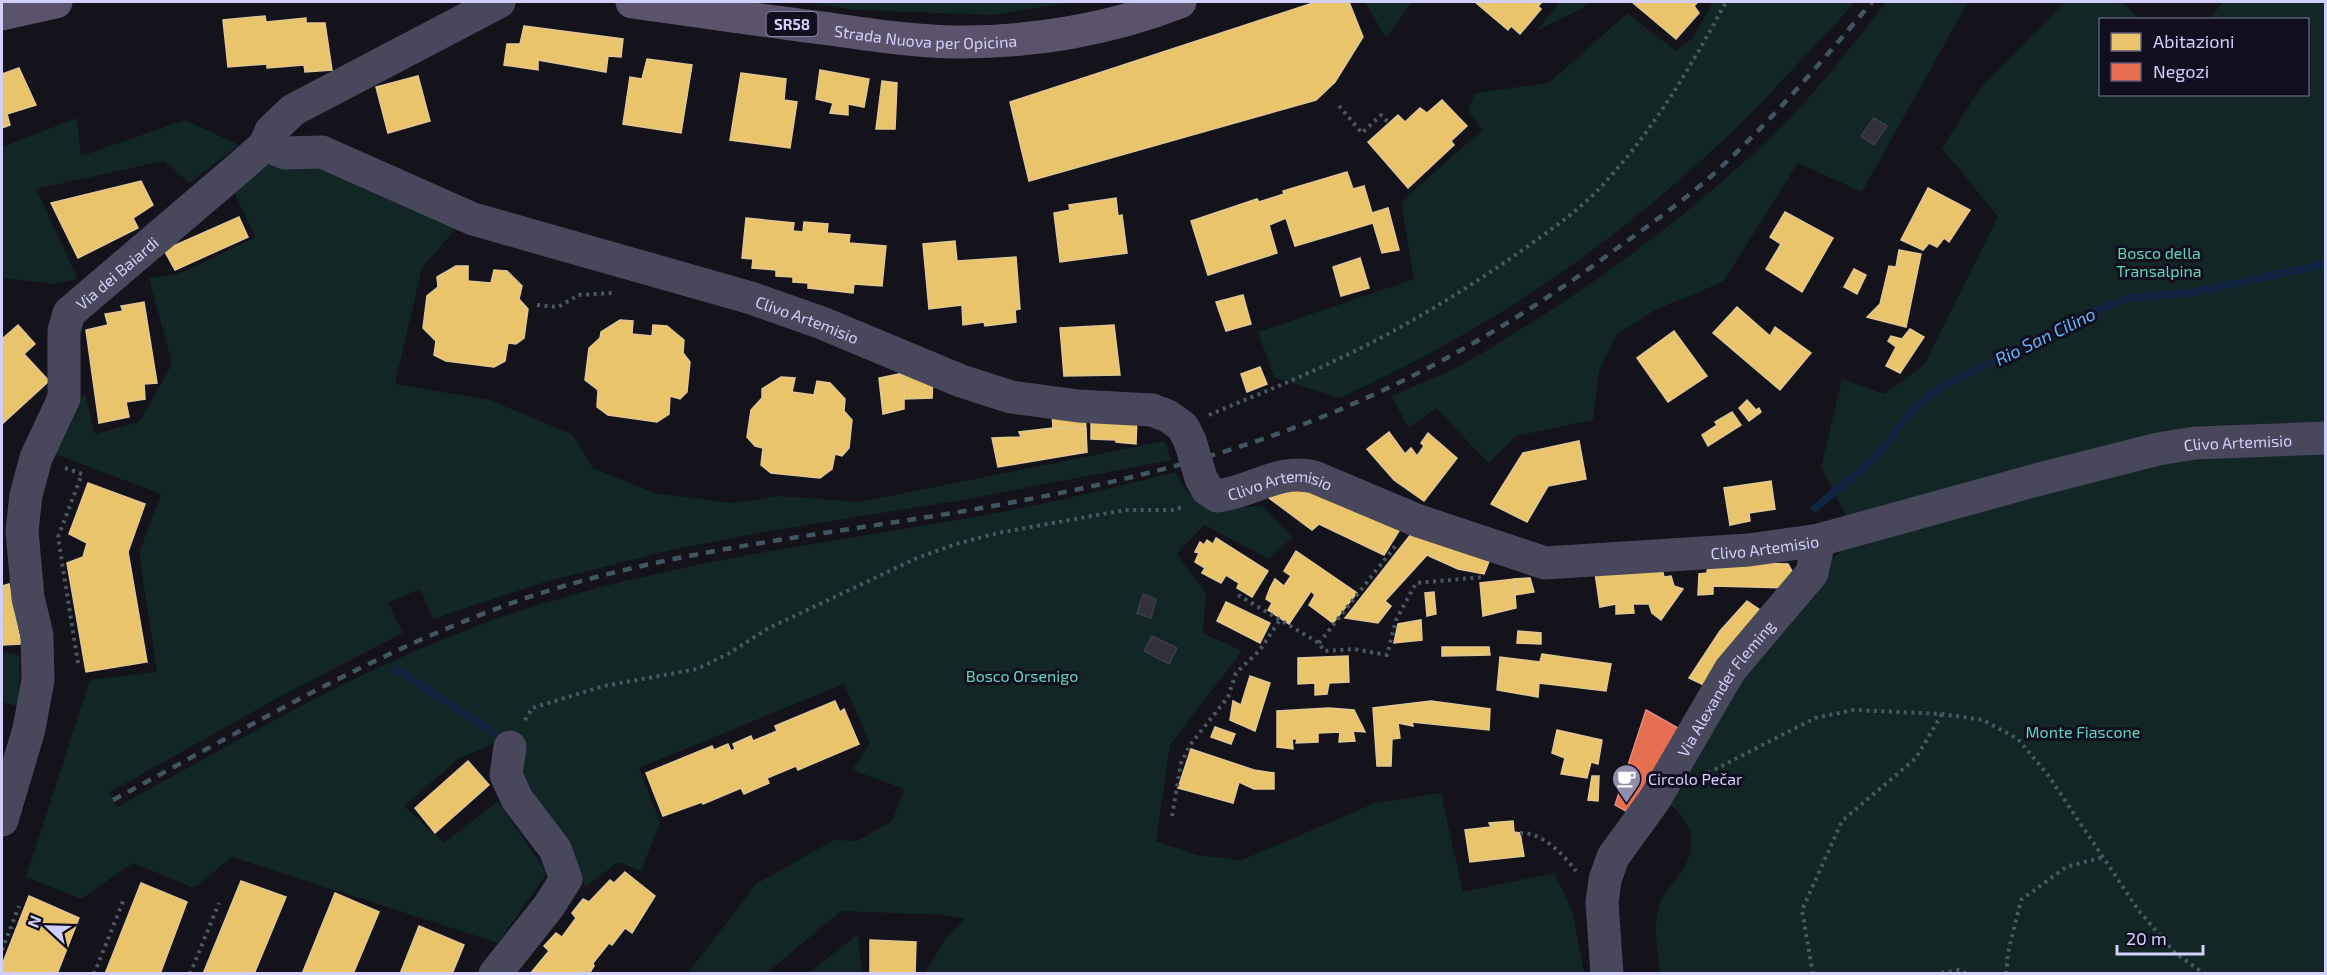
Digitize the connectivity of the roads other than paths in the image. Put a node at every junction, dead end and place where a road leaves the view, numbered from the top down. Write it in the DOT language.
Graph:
graph roads {
  1 [pos="56,2"];
  2 [pos="499,2"];
  3 [pos="632,2"];
  4 [pos="1180,2"];
  5 [pos="2,14"];
  6 [pos="265,145"];
  7 [pos="2325,438"];
  8 [pos="1820,540"];
  9 [pos="510,747"];
  10 [pos="2,820"];
  11 [pos="495,974"];
  12 [pos="1608,974"];
  1 -- 5 [label="main road"];
  2 -- 6 [label="street, Via dei Baiardi"];
  3 -- 4 [label="main road, Strada Nuova per Opicina / SR58"];
  6 -- 8 [label="street, Clivo Artemisio, bridge"];
  6 -- 10 [label="street, Via dei Baiardi"];
  7 -- 8 [label="street, Clivo Artemisio"];
  8 -- 12 [label="street, Via Alexander Fleming"];
  9 -- 11 [label="street"];
}
